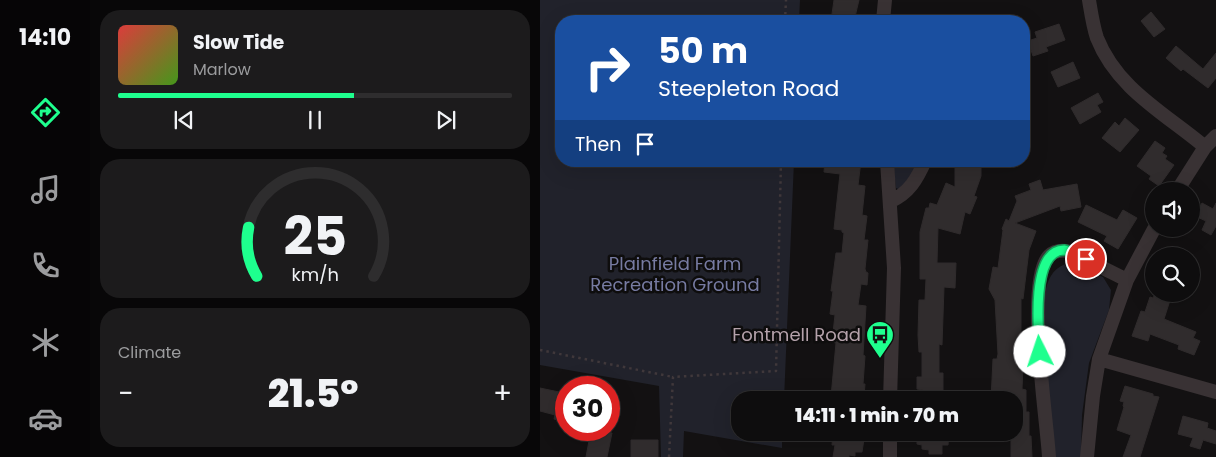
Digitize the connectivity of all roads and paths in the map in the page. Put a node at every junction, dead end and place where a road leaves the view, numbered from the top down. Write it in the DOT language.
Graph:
graph roads {
  1 [pos="786,0"];
  2 [pos="885,0"];
  3 [pos="1089,0"];
  4 [pos="785,15"];
  5 [pos="884,15"];
  6 [pos="1216,136"];
  7 [pos="1205,147"];
  8 [pos="781,167"];
  9 [pos="888,167"];
  10 [pos="921,167"];
  11 [pos="1183,182"];
  12 [pos="891,201"];
  13 [pos="1150,237"];
  14 [pos="1127,280"];
  15 [pos="540,350"];
  16 [pos="1099,359"];
  17 [pos="673,377"];
  18 [pos="890,391"];
  19 [pos="1216,391"];
  20 [pos="890,441"];
  21 [pos="669,457"];
  22 [pos="890,457"];
  23 [pos="1049,457"];
  24 [pos="1087,457"];
  1 -- 4 [label="path"];
  2 -- 5 [label="street"];
  3 -- 7 [label="street"];
  6 -- 7 [label="street"];
  7 -- 11 [label="street"];
  8 -- 17 [label="path"];
  9 -- 12 [label="street"];
  10 -- 12 [label="street"];
  12 -- 18 [label="street"];
  13 -- 14 [label="street"];
  14 -- 16 [label="street"];
  14 -- 23 [label="street"];
  15 -- 17 [label="path"];
  16 -- 19 [label="street"];
  16 -- 24 [label="street"];
  17 -- 21 [label="path"];
  20 -- 22 [label="street"];
}
